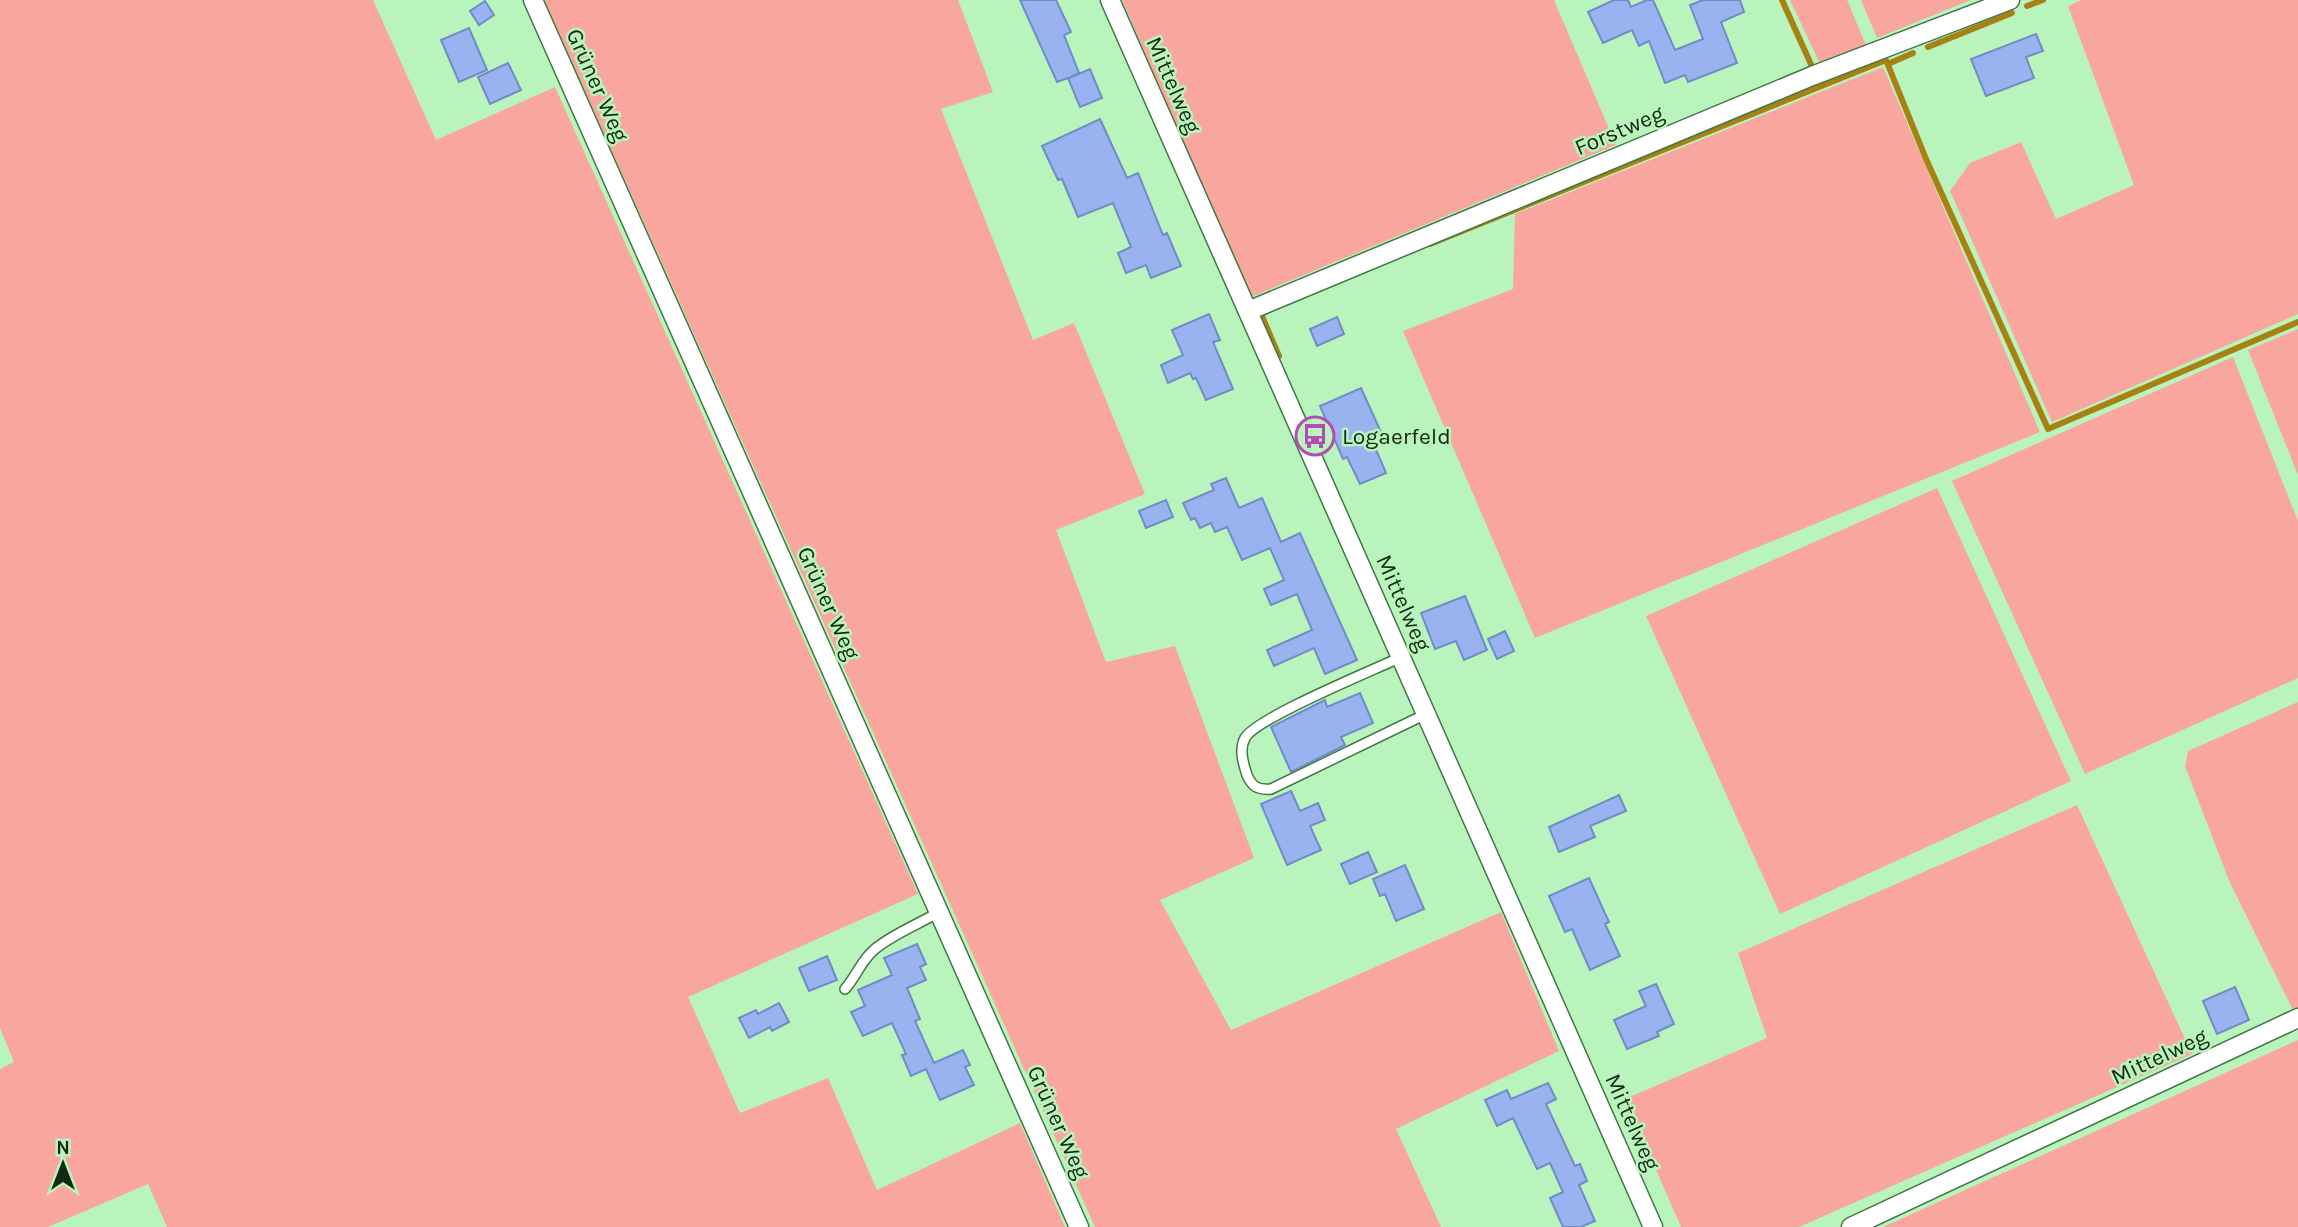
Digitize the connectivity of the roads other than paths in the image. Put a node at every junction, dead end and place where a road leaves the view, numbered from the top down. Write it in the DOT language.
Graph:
graph roads {
  1 [pos="533,0"];
  2 [pos="1110,0"];
  3 [pos="2010,0"];
  4 [pos="1248,311"];
  5 [pos="1401,657"];
  6 [pos="1426,714"];
  7 [pos="939,912"];
  8 [pos="845,989"];
  9 [pos="2298,1018"];
  10 [pos="1079,1227"];
  11 [pos="1653,1227"];
  12 [pos="1851,1227"];
  1 -- 7 [label="street, Grüner Weg"];
  2 -- 4 [label="street, Mittelweg"];
  3 -- 4 [label="street, Forstweg"];
  4 -- 5 [label="street, Mittelweg"];
  5 -- 6 [label="street, Mittelweg"];
  5 -- 6 [label="lane"];
  6 -- 11 [label="street, Mittelweg"];
  7 -- 8 [label="lane"];
  7 -- 10 [label="street, Grüner Weg"];
  9 -- 12 [label="street, Mittelweg"];
}
